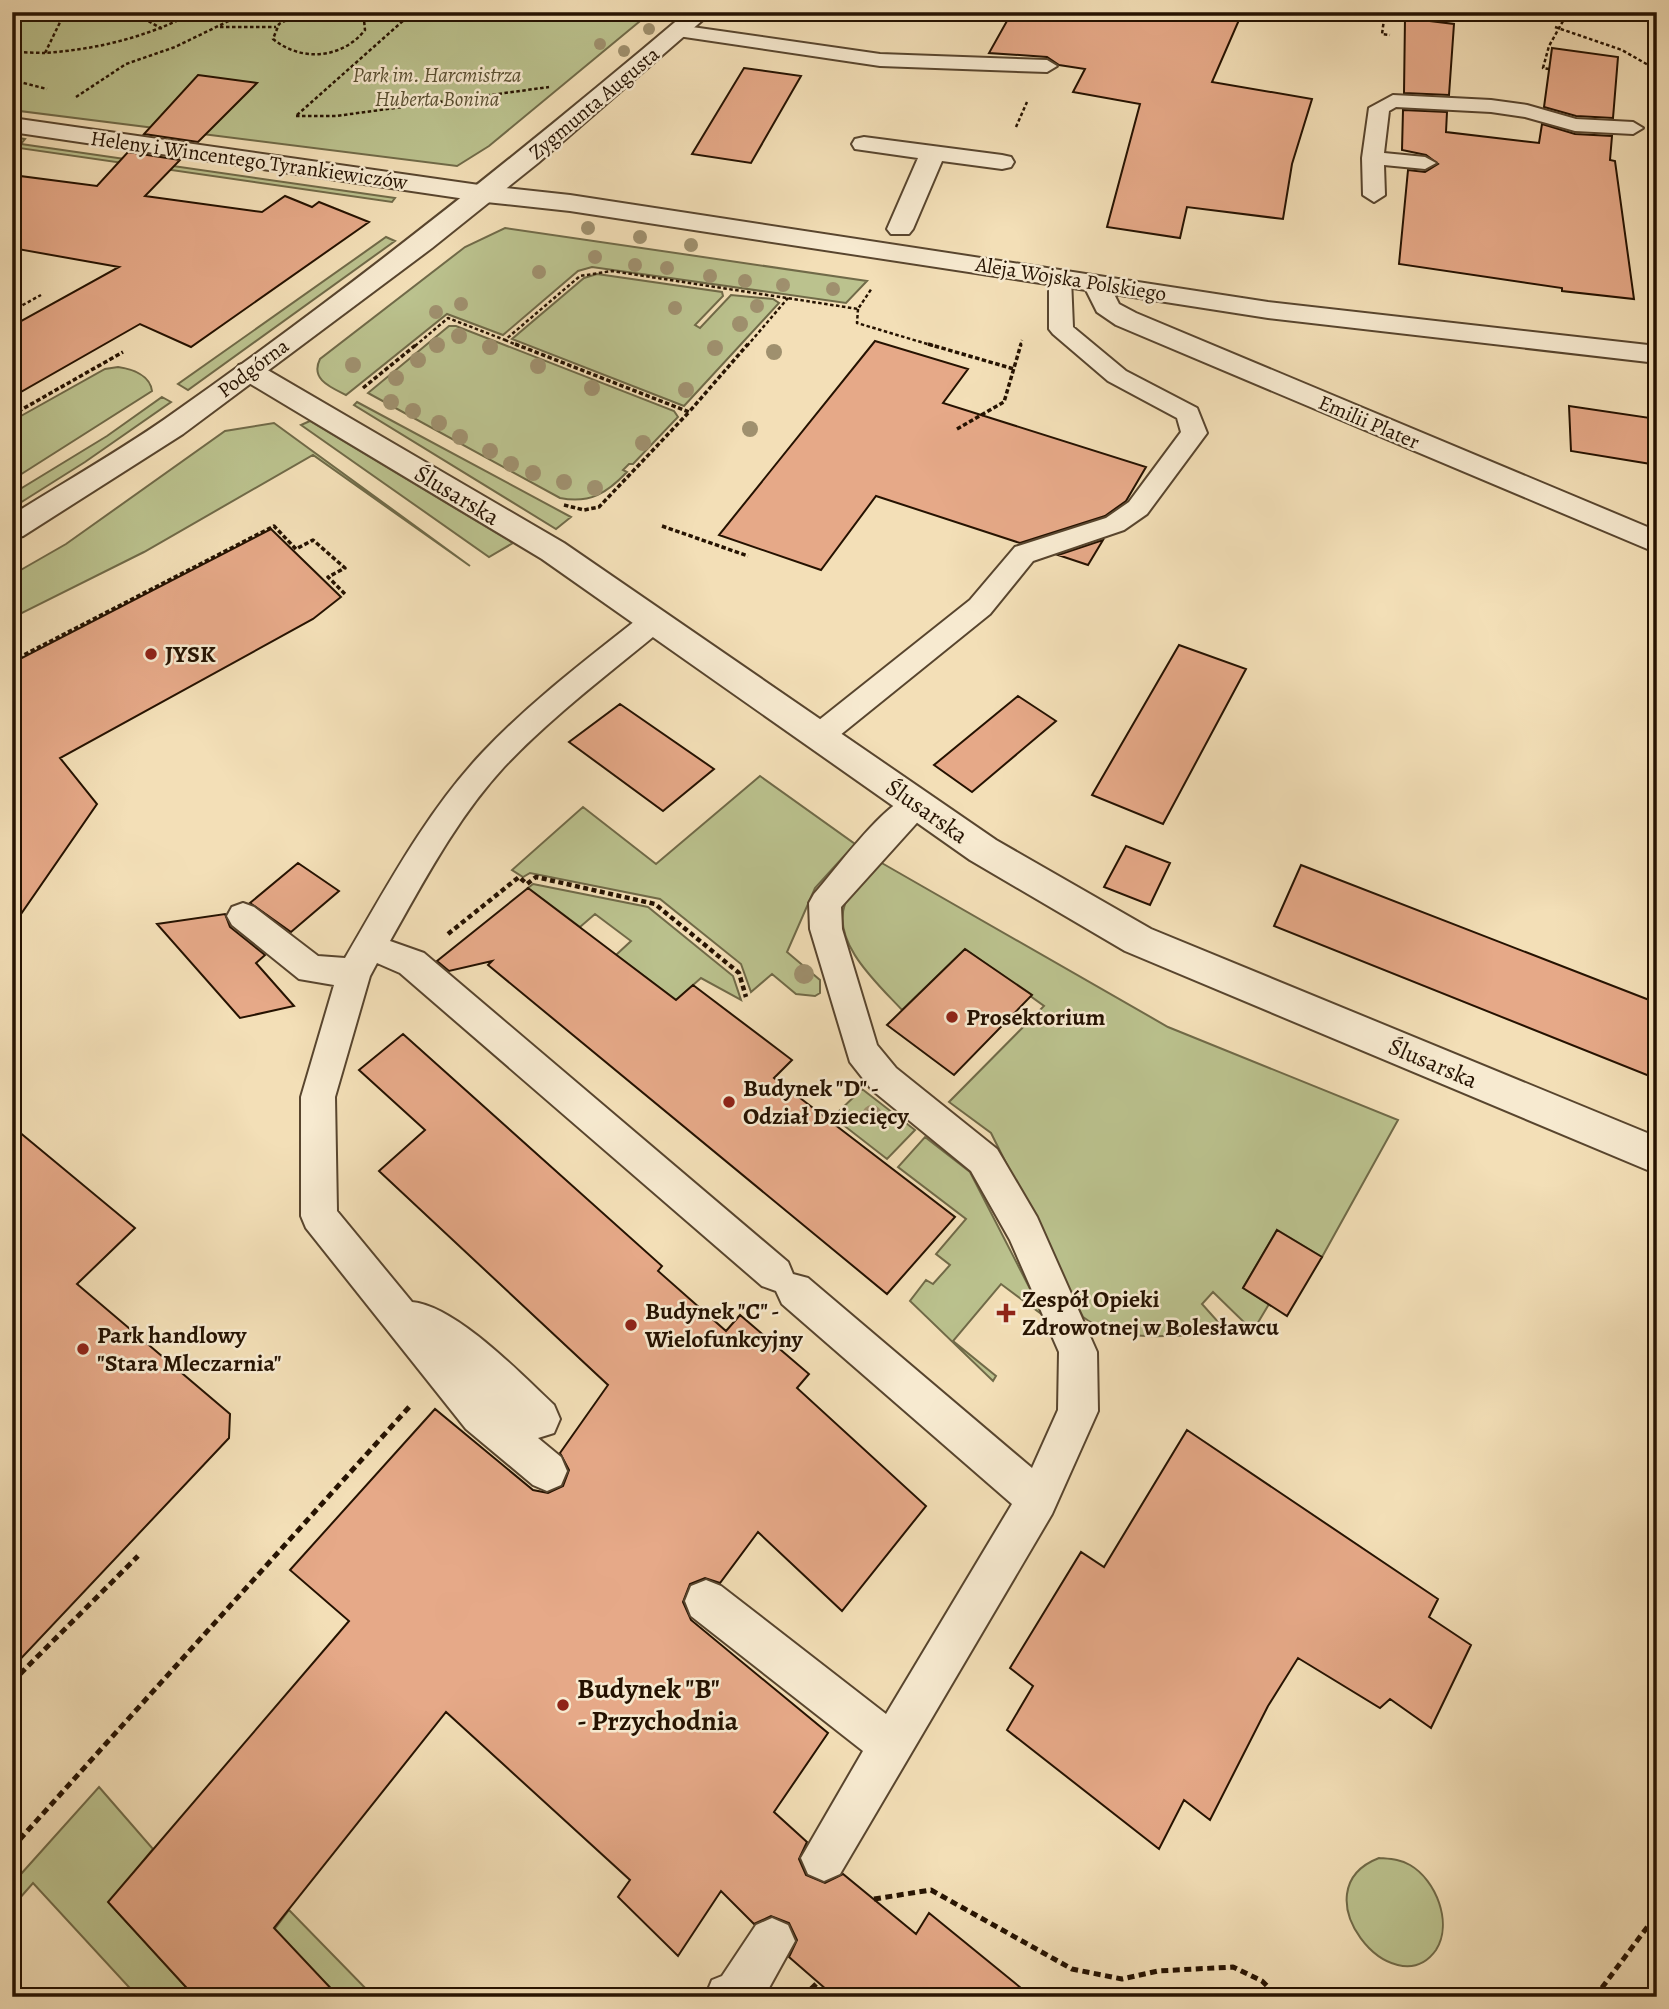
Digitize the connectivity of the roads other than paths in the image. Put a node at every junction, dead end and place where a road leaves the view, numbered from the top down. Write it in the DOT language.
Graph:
graph roads {
  1 [pos="701,12"];
  2 [pos="678,31"];
  3 [pos="1044,66"];
  4 [pos="12,125"];
  5 [pos="1633,128"];
  6 [pos="864,144"];
  7 [pos="933,153"];
  8 [pos="1373,158"];
  9 [pos="1002,162"];
  10 [pos="1425,163"];
  11 [pos="486,194"];
  12 [pos="1374,195"];
  13 [pos="900,229"];
  14 [pos="1060,278"];
  15 [pos="1099,284"];
  16 [pos="1657,355"];
  17 [pos="249,371"];
  18 [pos="12,529"];
  19 [pos="1657,543"];
  20 [pos="655,620"];
  21 [pos="819,736"];
  22 [pos="918,805"];
  23 [pos="243,916"];
  24 [pos="360,959"];
  25 [pos="1657,1156"];
  26 [pos="397,1310"];
  27 [pos="540,1419"];
  28 [pos="547,1471"];
  29 [pos="1038,1500"];
  30 [pos="706,1601"];
  31 [pos="893,1747"];
  32 [pos="824,1858"];
  33 [pos="772,1941"];
  34 [pos="729,1997"];
  1 -- 2 [label="street, Zygmunta Augusta"];
  2 -- 3 [label="lane"];
  2 -- 11 [label="street, Zygmunta Augusta"];
  4 -- 11 [label="street, Heleny i Wincentego Tyrankiewiczów"];
  5 -- 8 [label="lane"];
  6 -- 7 [label="street"];
  7 -- 9 [label="street"];
  7 -- 13 [label="street"];
  8 -- 10 [label="lane"];
  8 -- 12 [label="lane"];
  11 -- 14 [label="street, Aleja Wojska Polskiego"];
  11 -- 17 [label="street, Podgórna"];
  14 -- 15 [label="street, Aleja Wojska Polskiego"];
  14 -- 21 [label="lane"];
  15 -- 16 [label="street, Aleja Wojska Polskiego"];
  15 -- 19 [label="street, Emilii Plater"];
  17 -- 18 [label="street, Podgórna"];
  17 -- 20 [label="street, Ślusarska"];
  20 -- 21 [label="street, Ślusarska"];
  20 -- 24 [label="lane"];
  21 -- 22 [label="street, Ślusarska"];
  22 -- 25 [label="street, Ślusarska"];
  22 -- 29 [label="lane"];
  23 -- 24 [label="lane"];
  24 -- 26 [label="lane"];
  24 -- 29 [label="lane"];
  26 -- 27 [label="lane"];
  26 -- 28 [label="lane"];
  29 -- 31 [label="lane"];
  30 -- 31 [label="lane"];
  31 -- 32 [label="lane"];
  33 -- 34 [label="lane"];
}
